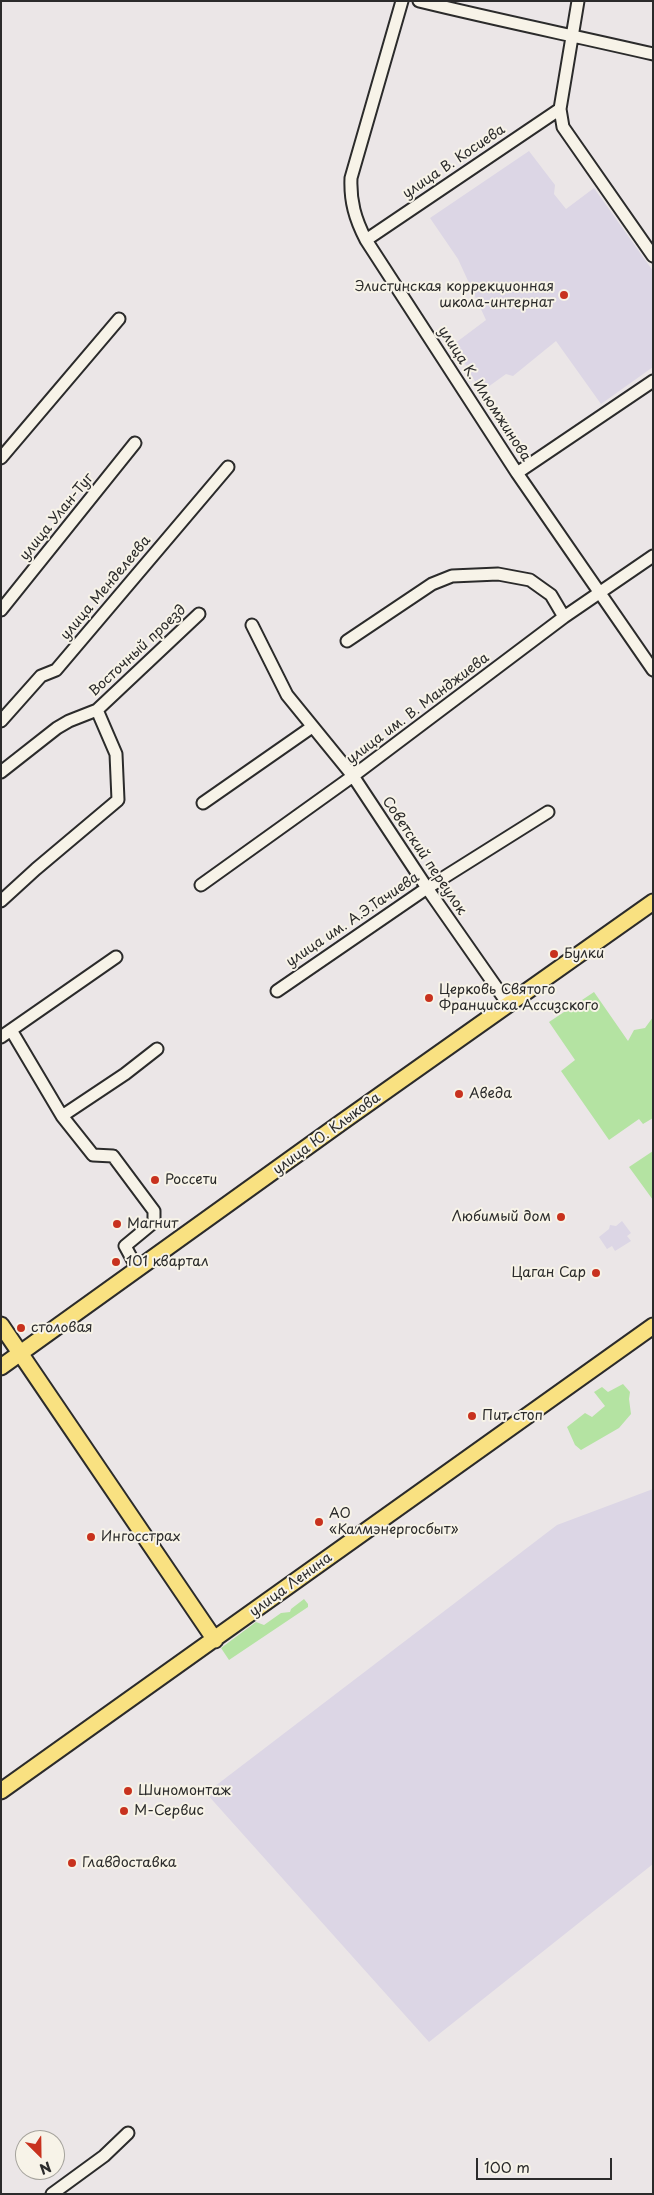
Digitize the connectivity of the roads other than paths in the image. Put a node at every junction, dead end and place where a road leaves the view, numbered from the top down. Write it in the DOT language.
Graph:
graph roads {
  1 [pos="402,1"];
  2 [pos="420,1"];
  3 [pos="578,1"];
  4 [pos="571,35"];
  5 [pos="653,54"];
  6 [pos="560,108"];
  7 [pos="366,240"];
  8 [pos="653,256"];
  9 [pos="119,319"];
  10 [pos="651,385"];
  11 [pos="135,443"];
  12 [pos="1,458"];
  13 [pos="228,467"];
  14 [pos="517,473"];
  15 [pos="653,556"];
  16 [pos="601,592"];
  17 [pos="1,610"];
  18 [pos="199,614"];
  19 [pos="564,617"];
  20 [pos="252,626"];
  21 [pos="347,641"];
  22 [pos="653,670"];
  23 [pos="97,710"];
  24 [pos="1,721"];
  25 [pos="312,727"];
  26 [pos="1,772"];
  27 [pos="353,776"];
  28 [pos="204,803"];
  29 [pos="548,812"];
  30 [pos="200,885"];
  31 [pos="427,888"];
  32 [pos="1,901"];
  33 [pos="653,902"];
  34 [pos="116,957"];
  35 [pos="277,991"];
  36 [pos="508,1004"];
  37 [pos="6,1034"];
  38 [pos="157,1049"];
  39 [pos="62,1116"];
  40 [pos="138,1270"];
  41 [pos="1,1325"];
  42 [pos="653,1326"];
  43 [pos="20,1354"];
  44 [pos="1,1367"];
  45 [pos="214,1640"];
  46 [pos="1,1791"];
  47 [pos="128,2133"];
  48 [pos="52,2194"];
  1 -- 7 [label="street, улица К. Илюмжинова"];
  2 -- 4 [label="street"];
  3 -- 4 [label="street"];
  4 -- 5 [label="street"];
  4 -- 6 [label="street"];
  6 -- 7 [label="street, улица В. Косиева"];
  6 -- 8 [label="street"];
  7 -- 14 [label="street, улица К. Илюмжинова"];
  9 -- 12 [label="street"];
  10 -- 14 [label="street"];
  11 -- 17 [label="street, улица Улан-Туг"];
  13 -- 24 [label="street, улица Менделеева"];
  14 -- 16 [label="street, улица К. Илюмжинова"];
  15 -- 16 [label="street, улица им. В. Манджиева"];
  16 -- 19 [label="street, улица им. В. Манджиева"];
  16 -- 22 [label="street, улица К. Илюмжинова"];
  18 -- 23 [label="street, Восточный проезд"];
  19 -- 21 [label="street"];
  19 -- 27 [label="street, улица им. В. Манджиева"];
  20 -- 25 [label="street"];
  23 -- 26 [label="street"];
  23 -- 32 [label="street"];
  25 -- 27 [label="street, Советский переулок"];
  25 -- 28 [label="street"];
  27 -- 30 [label="street, улица им. В. Манджиева"];
  27 -- 31 [label="street, Советский переулок"];
  29 -- 31 [label="street, улица им. А.Э.Тачиева"];
  31 -- 35 [label="street, улица им. А.Э.Тачиева"];
  31 -- 36 [label="street, Советский переулок"];
  33 -- 36 [label="main road, улица Ю. Клыкова"];
  34 -- 37 [label="street"];
  36 -- 40 [label="main road, улица Ю. Клыкова"];
  37 -- 39 [label="street"];
  38 -- 39 [label="street"];
  39 -- 40 [label="street"];
  40 -- 43 [label="main road, улица Ю. Клыкова"];
  41 -- 43 [label="main road"];
  42 -- 45 [label="main road, улица Ленина"];
  43 -- 44 [label="main road, улица Ю. Клыкова"];
  43 -- 45 [label="main road"];
  45 -- 46 [label="main road, улица Ленина"];
  47 -- 48 [label="street"];
}
